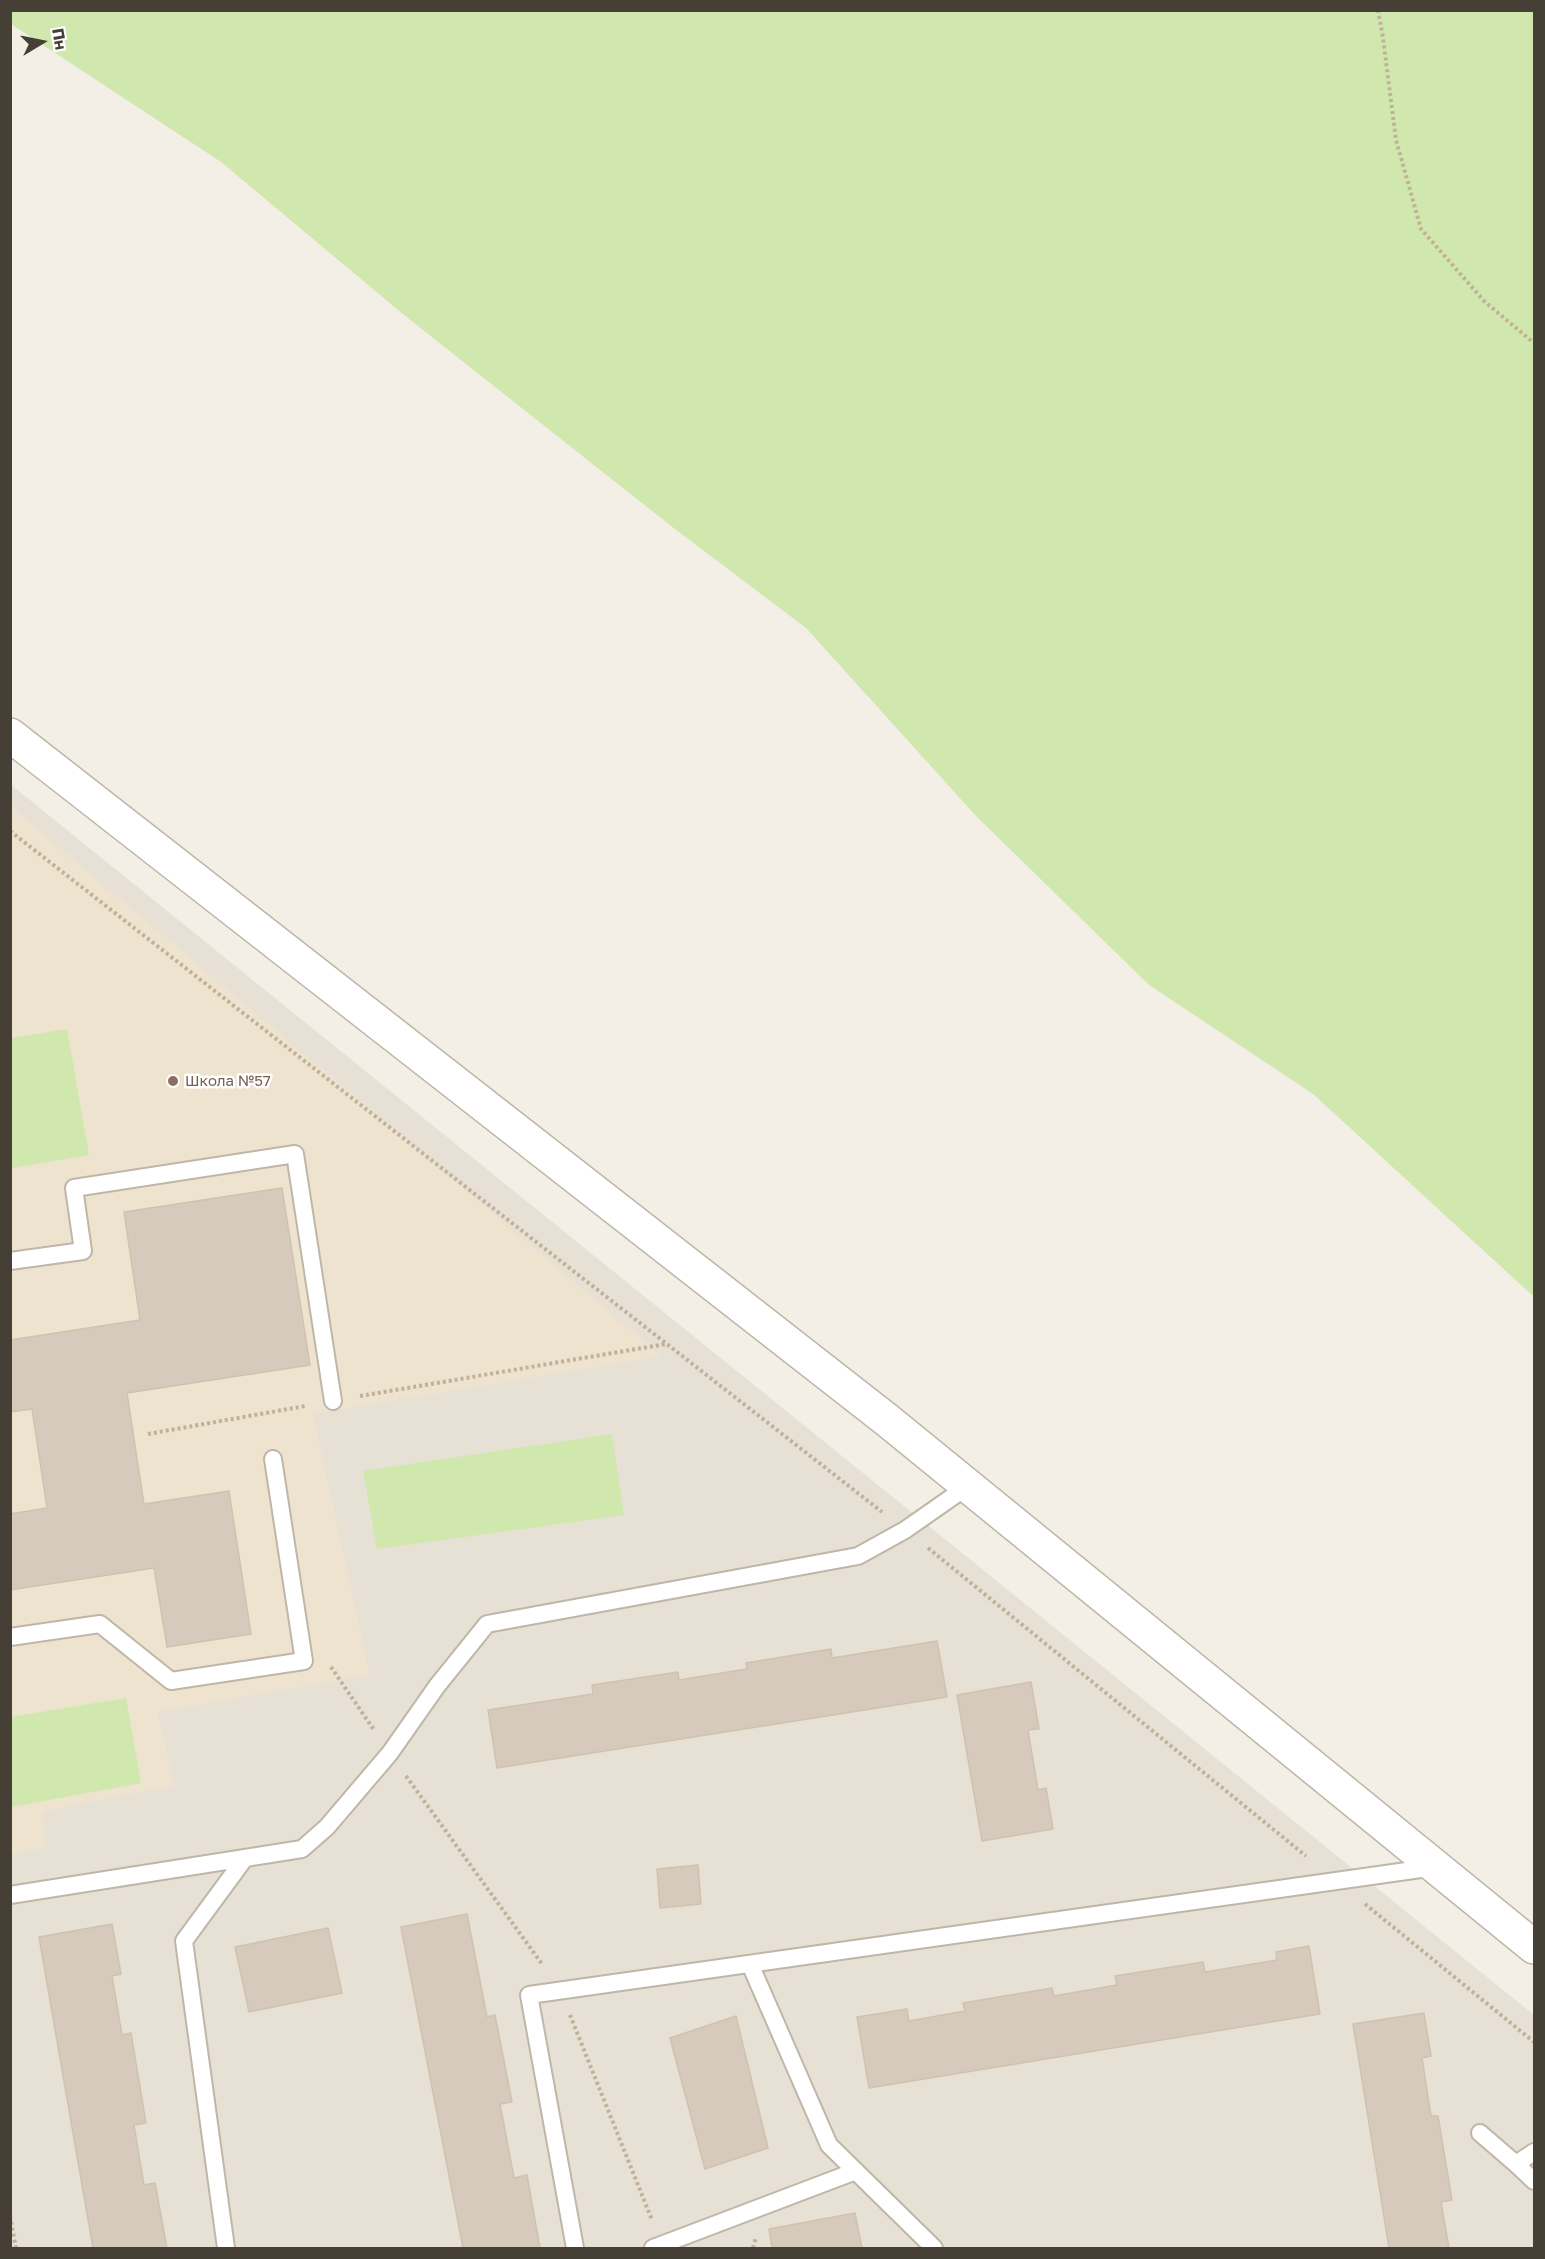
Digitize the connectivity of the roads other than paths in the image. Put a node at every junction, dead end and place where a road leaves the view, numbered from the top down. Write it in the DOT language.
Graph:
graph roads {
  1 [pos="10,735"];
  2 [pos="10,1261"];
  3 [pos="333,1401"];
  4 [pos="273,1458"];
  5 [pos="968,1486"];
  6 [pos="10,1637"];
  7 [pos="245,1858"];
  8 [pos="1436,1867"];
  9 [pos="10,1894"];
  10 [pos="1534,1947"];
  11 [pos="750,1964"];
  12 [pos="1480,2133"];
  13 [pos="1534,2152"];
  14 [pos="1516,2164"];
  15 [pos="856,2171"];
  16 [pos="1534,2181"];
  17 [pos="658,2247"];
  18 [pos="226,2248"];
  19 [pos="575,2248"];
  20 [pos="934,2248"];
  1 -- 5 [label="street"];
  2 -- 3 [label="lane"];
  4 -- 6 [label="lane"];
  5 -- 7 [label="lane"];
  5 -- 8 [label="street"];
  7 -- 9 [label="lane"];
  7 -- 18 [label="lane"];
  8 -- 10 [label="street"];
  8 -- 11 [label="lane"];
  11 -- 15 [label="lane"];
  11 -- 19 [label="lane"];
  12 -- 14 [label="lane"];
  13 -- 14 [label="lane"];
  14 -- 16 [label="lane"];
  15 -- 17 [label="lane"];
  15 -- 20 [label="lane"];
}
